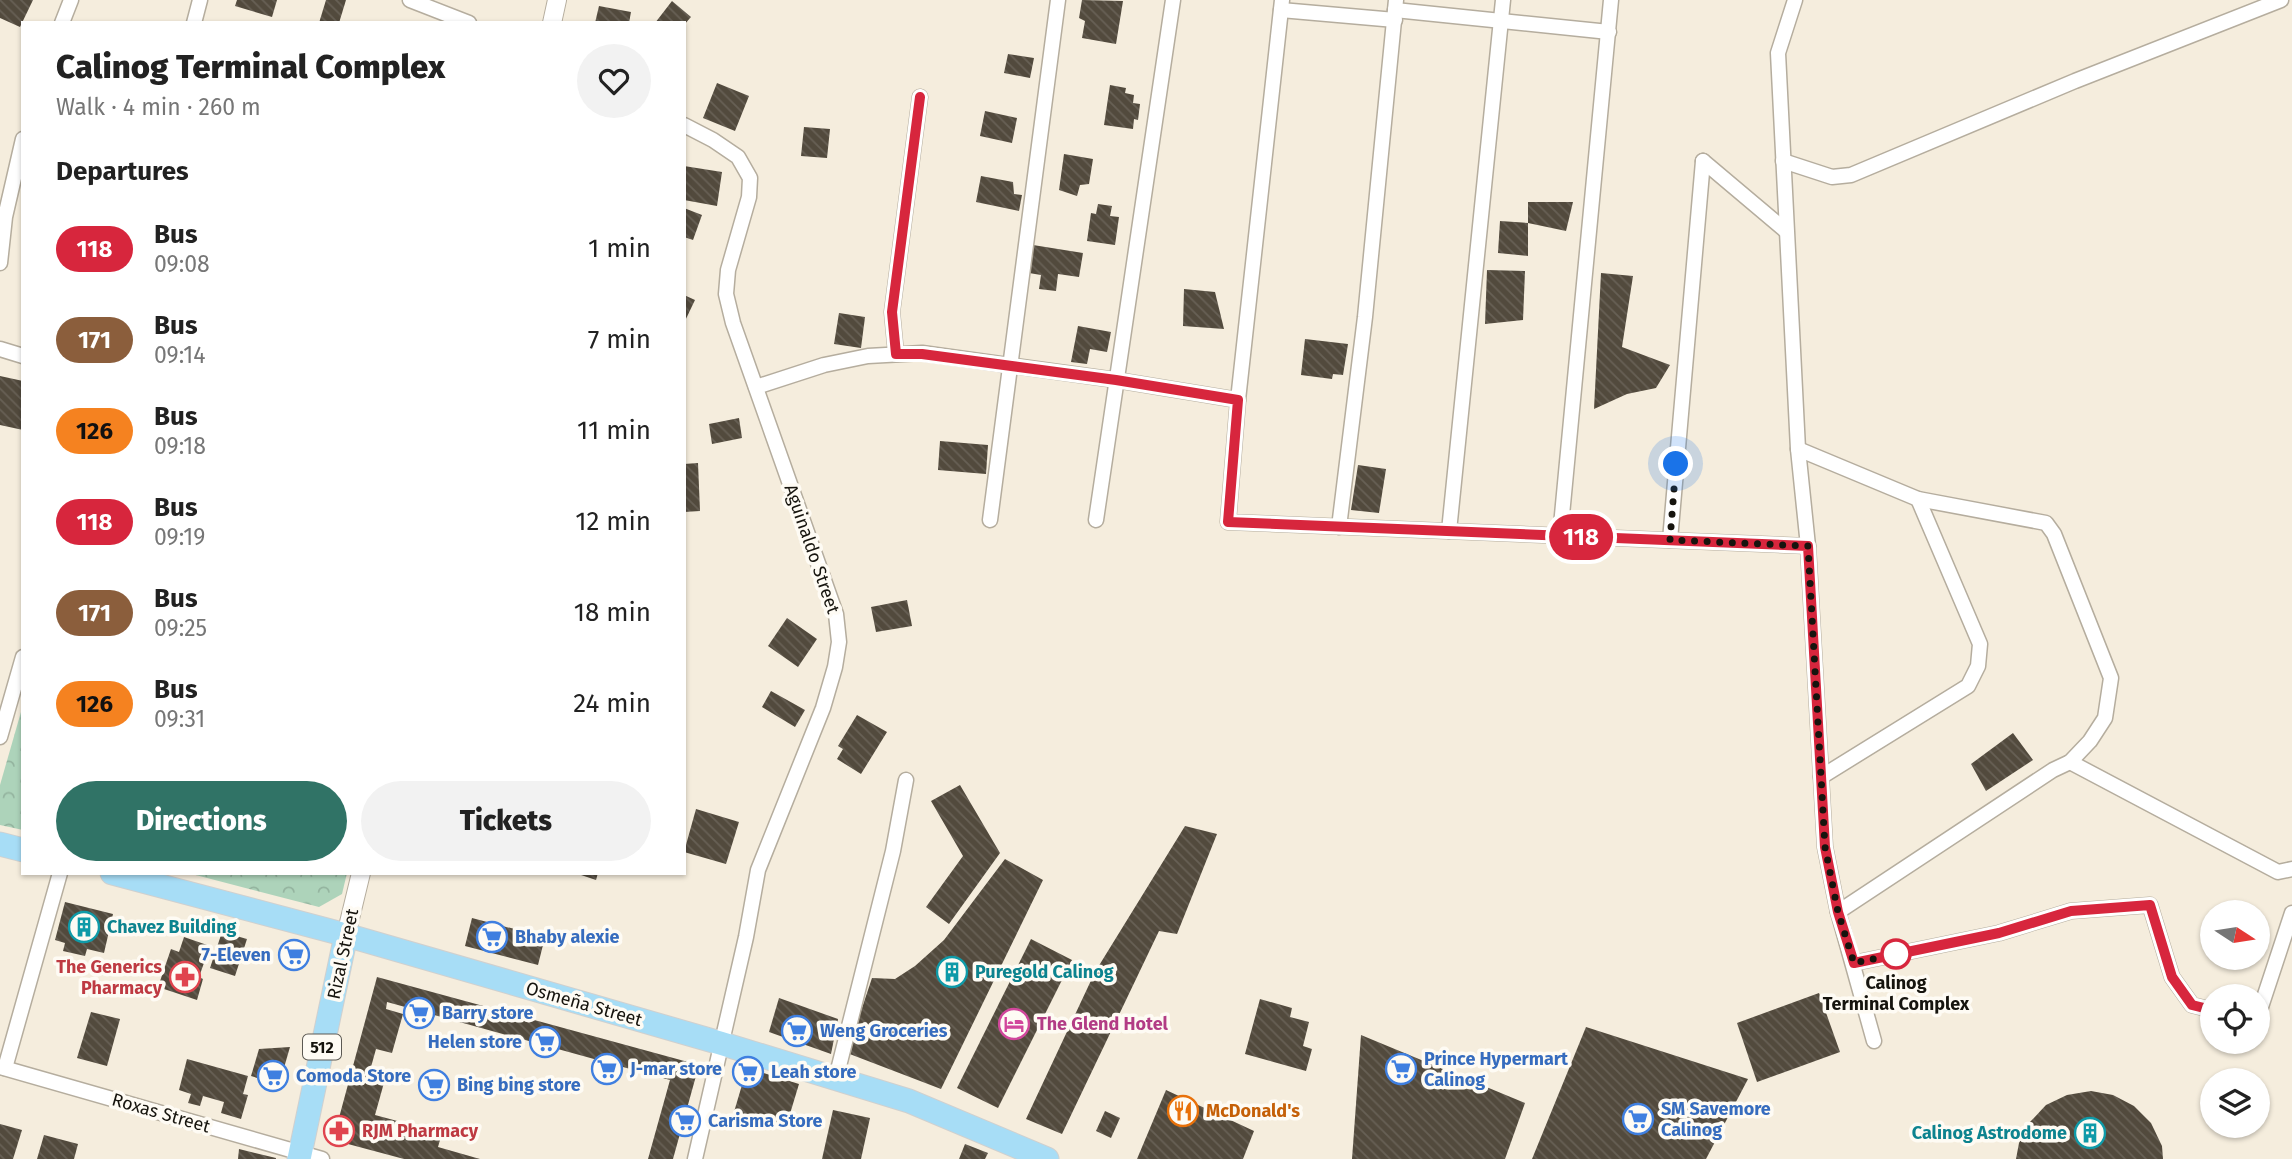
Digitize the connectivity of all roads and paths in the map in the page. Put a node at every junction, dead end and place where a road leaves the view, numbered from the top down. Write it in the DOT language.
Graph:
graph roads {
  1 [pos="71,0"];
  2 [pos="200,0"];
  3 [pos="410,0"];
  4 [pos="557,0"];
  5 [pos="1058,0"];
  6 [pos="1173,0"];
  7 [pos="1503,0"];
  8 [pos="1611,0"];
  9 [pos="1795,0"];
  10 [pos="2281,0"];
  11 [pos="1281,5"];
  12 [pos="1395,10"];
  13 [pos="1501,20"];
  14 [pos="63,21"];
  15 [pos="195,21"];
  16 [pos="464,21"];
  17 [pos="552,21"];
  18 [pos="1609,32"];
  19 [pos="920,97"];
  20 [pos="686,126"];
  21 [pos="21,148"];
  22 [pos="1783,161"];
  23 [pos="1786,231"];
  24 [pos="0,263"];
  25 [pos="0,349"];
  26 [pos="896,354"];
  27 [pos="21,355"];
  28 [pos="1009,366"];
  29 [pos="1116,380"];
  30 [pos="756,387"];
  31 [pos="1238,400"];
  32 [pos="1798,449"];
  33 [pos="1918,499"];
  34 [pos="990,520"];
  35 [pos="1096,520"];
  36 [pos="1339,527"];
  37 [pos="1449,531"];
  38 [pos="1560,536"];
  39 [pos="1670,540"];
  40 [pos="1808,546"];
  41 [pos="21,664"];
  42 [pos="0,737"];
  43 [pos="2070,762"];
  44 [pos="1821,777"];
  45 [pos="906,780"];
  46 [pos="0,844"];
  47 [pos="21,849"];
  48 [pos="2292,869"];
  49 [pos="59,875"];
  50 [pos="121,875"];
  51 [pos="361,875"];
  52 [pos="1838,912"];
  53 [pos="2292,913"];
  54 [pos="346,935"];
  55 [pos="1854,963"];
  56 [pos="2269,984"];
  57 [pos="2200,1007"];
  58 [pos="1874,1041"];
  59 [pos="720,1043"];
  60 [pos="3,1067"];
  61 [pos="836,1078"];
  62 [pos="307,1157"];
  63 [pos="695,1159"];
  64 [pos="1047,1159"];
  1 -- 14 [label="street"];
  2 -- 15 [label="street"];
  3 -- 16 [label="street"];
  4 -- 17 [label="street"];
  5 -- 28 [label="street"];
  6 -- 29 [label="street"];
  7 -- 13 [label="street"];
  8 -- 18 [label="street"];
  9 -- 22 [label="street"];
  10 -- 22 [label="street"];
  11 -- 12 [label="street"];
  11 -- 31 [label="street"];
  12 -- 13 [label="street"];
  12 -- 36 [label="street"];
  13 -- 18 [label="street"];
  13 -- 37 [label="street"];
  18 -- 38 [label="street"];
  19 -- 26 [label="street"];
  20 -- 30 [label="street, Aguinaldo Street"];
  21 -- 24 [label="street"];
  22 -- 23 [label="street"];
  23 -- 32 [label="street"];
  23 -- 39 [label="street"];
  25 -- 27 [label="street"];
  26 -- 28 [label="street"];
  26 -- 30 [label="street"];
  28 -- 29 [label="street"];
  28 -- 34 [label="street"];
  29 -- 31 [label="street"];
  29 -- 35 [label="street"];
  30 -- 59 [label="street, Aguinaldo Street"];
  31 -- 36 [label="street"];
  32 -- 33 [label="street"];
  32 -- 40 [label="street"];
  33 -- 43 [label="street"];
  33 -- 44 [label="street"];
  36 -- 37 [label="street"];
  37 -- 38 [label="street"];
  38 -- 39 [label="street"];
  39 -- 40 [label="street"];
  40 -- 44 [label="street"];
  41 -- 42 [label="street"];
  43 -- 48 [label="street"];
  43 -- 52 [label="street"];
  44 -- 52 [label="street"];
  45 -- 61 [label="street"];
  46 -- 47 [label="main road"];
  49 -- 60 [label="street"];
  50 -- 54 [label="main road, Osmeña Street"];
  51 -- 54 [label="street, Rizal Street"];
  52 -- 55 [label="street"];
  53 -- 56 [label="street"];
  54 -- 59 [label="main road, Osmeña Street"];
  54 -- 62 [label="main road, Rizal Street / 512"];
  55 -- 57 [label="street"];
  55 -- 58 [label="street"];
  59 -- 61 [label="main road, Osmeña Street"];
  59 -- 63 [label="street, Aguinaldo Street"];
  60 -- 62 [label="street, Roxas Street"];
  61 -- 64 [label="main road, Osmeña Street"];
}
